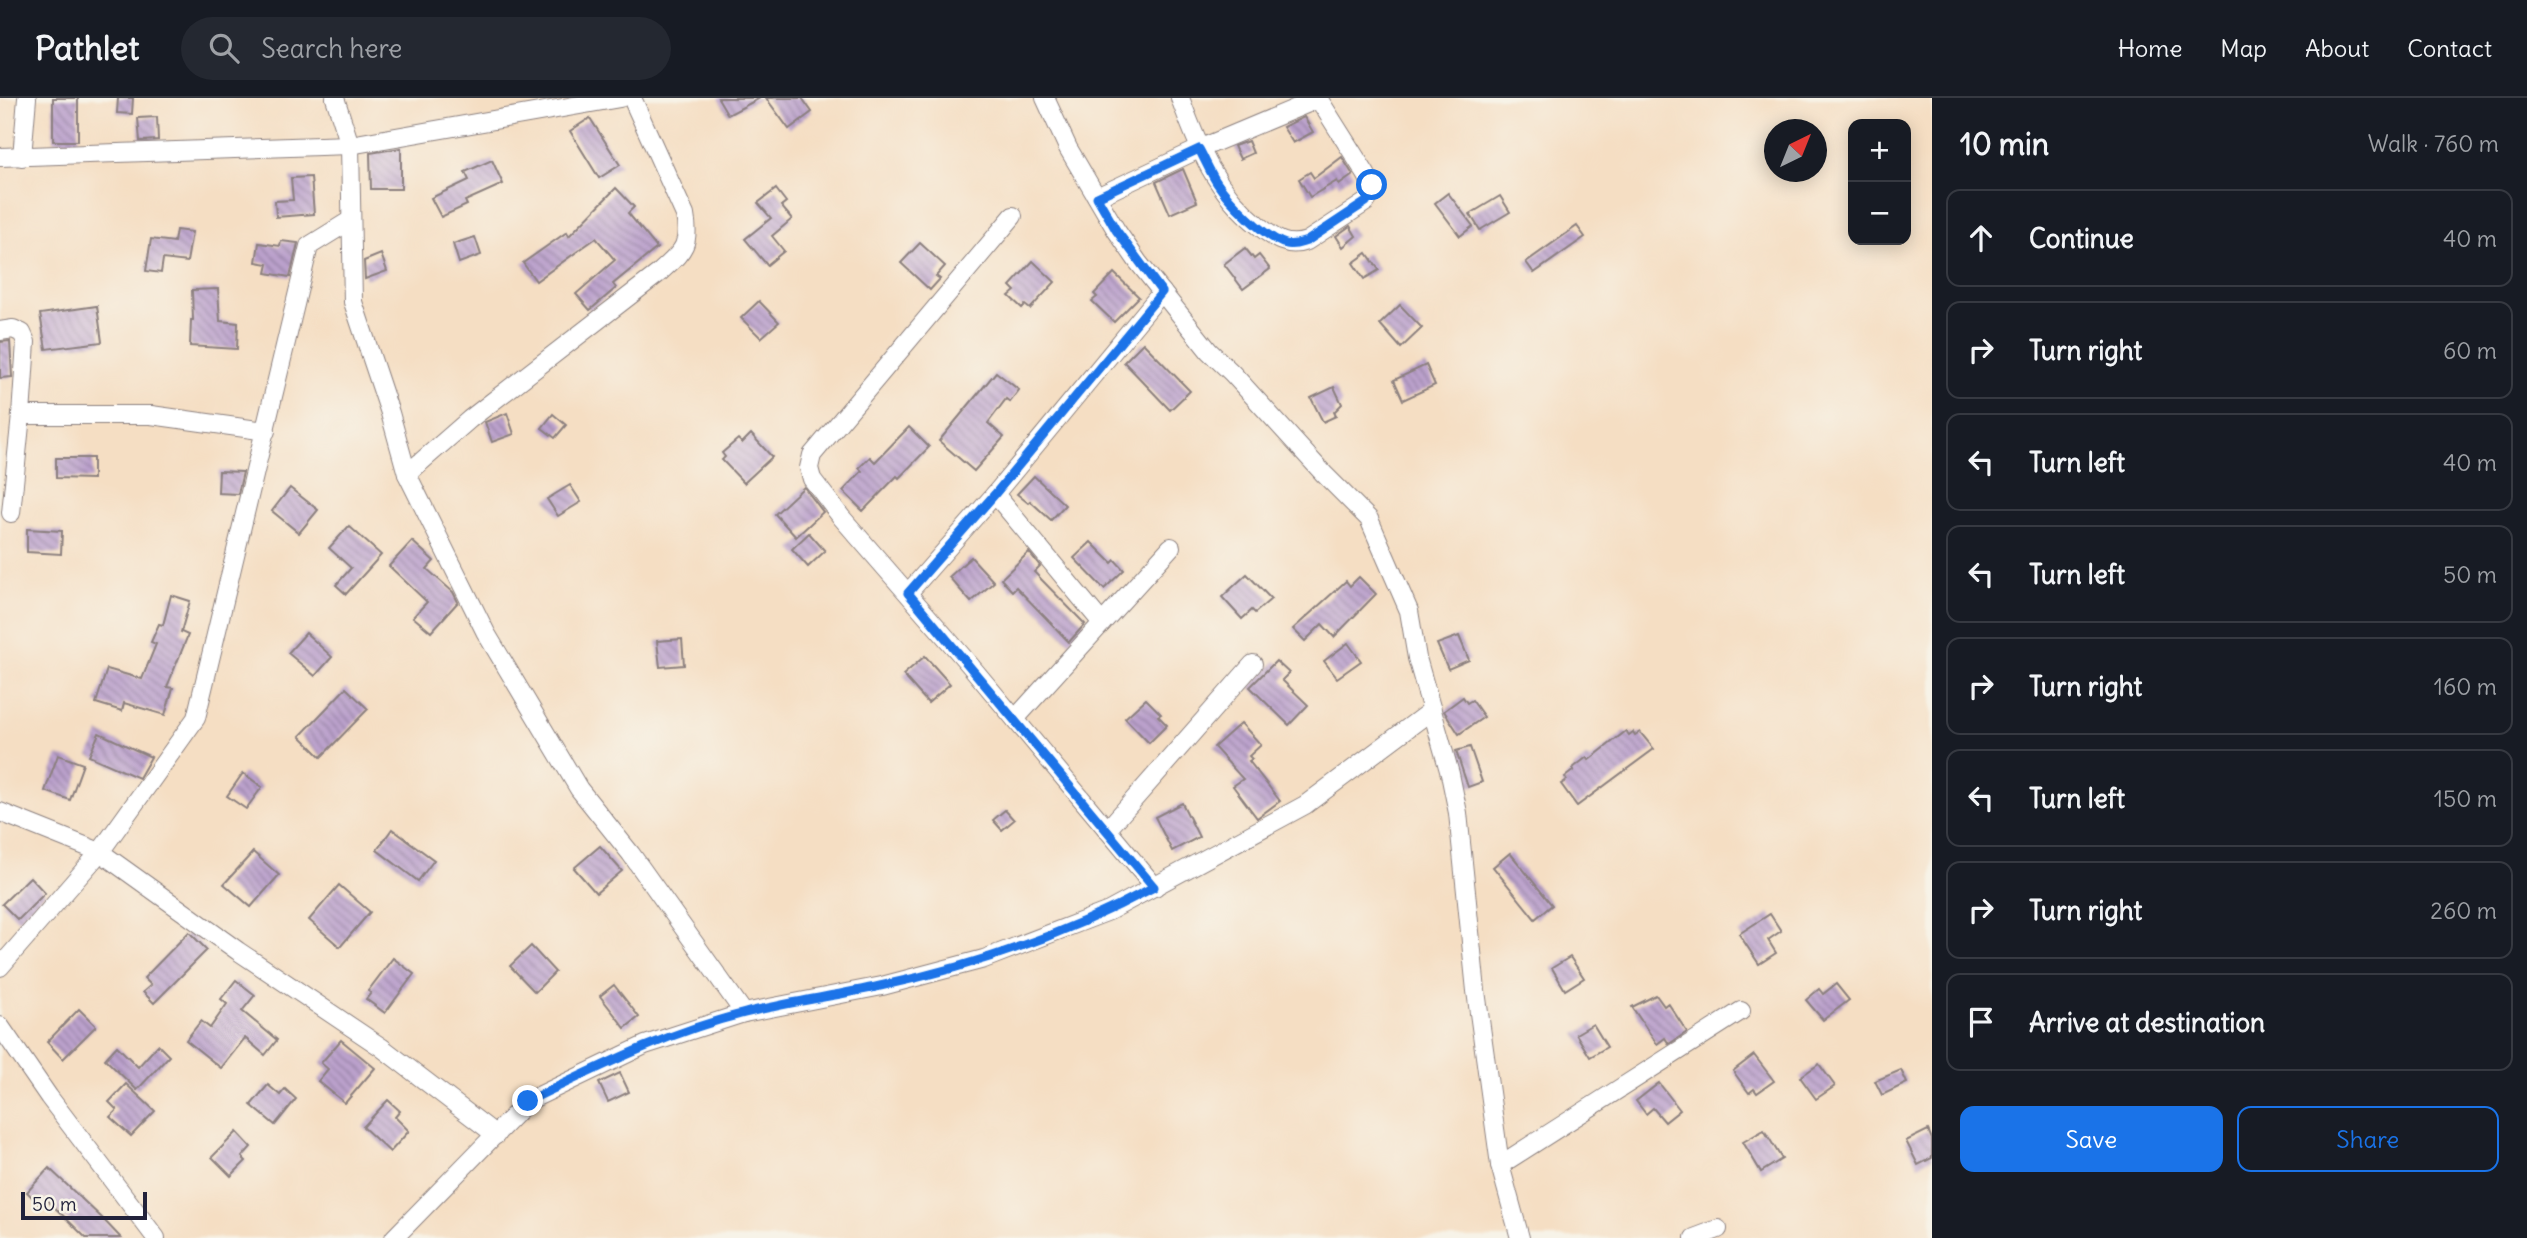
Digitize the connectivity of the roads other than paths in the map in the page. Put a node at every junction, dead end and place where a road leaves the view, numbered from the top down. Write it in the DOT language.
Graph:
graph roads {
  1 [pos="27,98"];
  2 [pos="335,98"];
  3 [pos="621,98"];
  4 [pos="632,98"];
  5 [pos="1045,98"];
  6 [pos="1180,98"];
  7 [pos="1318,98"];
  8 [pos="350,145"];
  9 [pos="1199,149"];
  10 [pos="0,157"];
  11 [pos="22,157"];
  12 [pos="1097,197"];
  13 [pos="1013,216"];
  14 [pos="351,220"];
  15 [pos="1162,292"];
  16 [pos="0,331"];
  17 [pos="21,415"];
  18 [pos="266,431"];
  19 [pos="407,474"];
  20 [pos="995,494"];
  21 [pos="11,513"];
  22 [pos="1171,547"];
  23 [pos="908,593"];
  24 [pos="1102,623"];
  25 [pos="1253,664"];
  26 [pos="1432,710"];
  27 [pos="1015,719"];
  28 [pos="0,812"];
  29 [pos="1107,830"];
  30 [pos="100,852"];
  31 [pos="1154,887"];
  32 [pos="0,967"];
  33 [pos="1741,1012"];
  34 [pos="744,1013"];
  35 [pos="0,1026"];
  36 [pos="496,1135"];
  37 [pos="1500,1165"];
  38 [pos="1718,1229"];
  39 [pos="156,1238"];
  40 [pos="394,1238"];
  41 [pos="1520,1238"];
  42 [pos="1693,1238"];
  1 -- 11 [label="street"];
  2 -- 8 [label="street"];
  3 -- 8 [label="street"];
  4 -- 19 [label="street"];
  5 -- 12 [label="street"];
  6 -- 9 [label="street"];
  7 -- 9 [label="street"];
  7 -- 9 [label="street"];
  8 -- 11 [label="street"];
  8 -- 14 [label="street"];
  9 -- 12 [label="street"];
  10 -- 11 [label="street"];
  12 -- 15 [label="street"];
  13 -- 23 [label="street"];
  14 -- 18 [label="street"];
  14 -- 19 [label="street"];
  15 -- 20 [label="street"];
  15 -- 26 [label="street"];
  16 -- 17 [label="street"];
  17 -- 18 [label="street"];
  17 -- 21 [label="street"];
  18 -- 30 [label="street"];
  19 -- 34 [label="street"];
  20 -- 23 [label="street"];
  20 -- 24 [label="street"];
  22 -- 24 [label="street"];
  23 -- 27 [label="street"];
  24 -- 27 [label="street"];
  25 -- 29 [label="street"];
  26 -- 31 [label="street"];
  26 -- 37 [label="street"];
  27 -- 29 [label="street"];
  28 -- 30 [label="street"];
  29 -- 31 [label="street"];
  30 -- 32 [label="street"];
  30 -- 36 [label="street"];
  31 -- 34 [label="street"];
  33 -- 37 [label="street"];
  34 -- 36 [label="street"];
  35 -- 39 [label="street"];
  36 -- 40 [label="street"];
  37 -- 41 [label="street"];
  38 -- 42 [label="street"];
}
